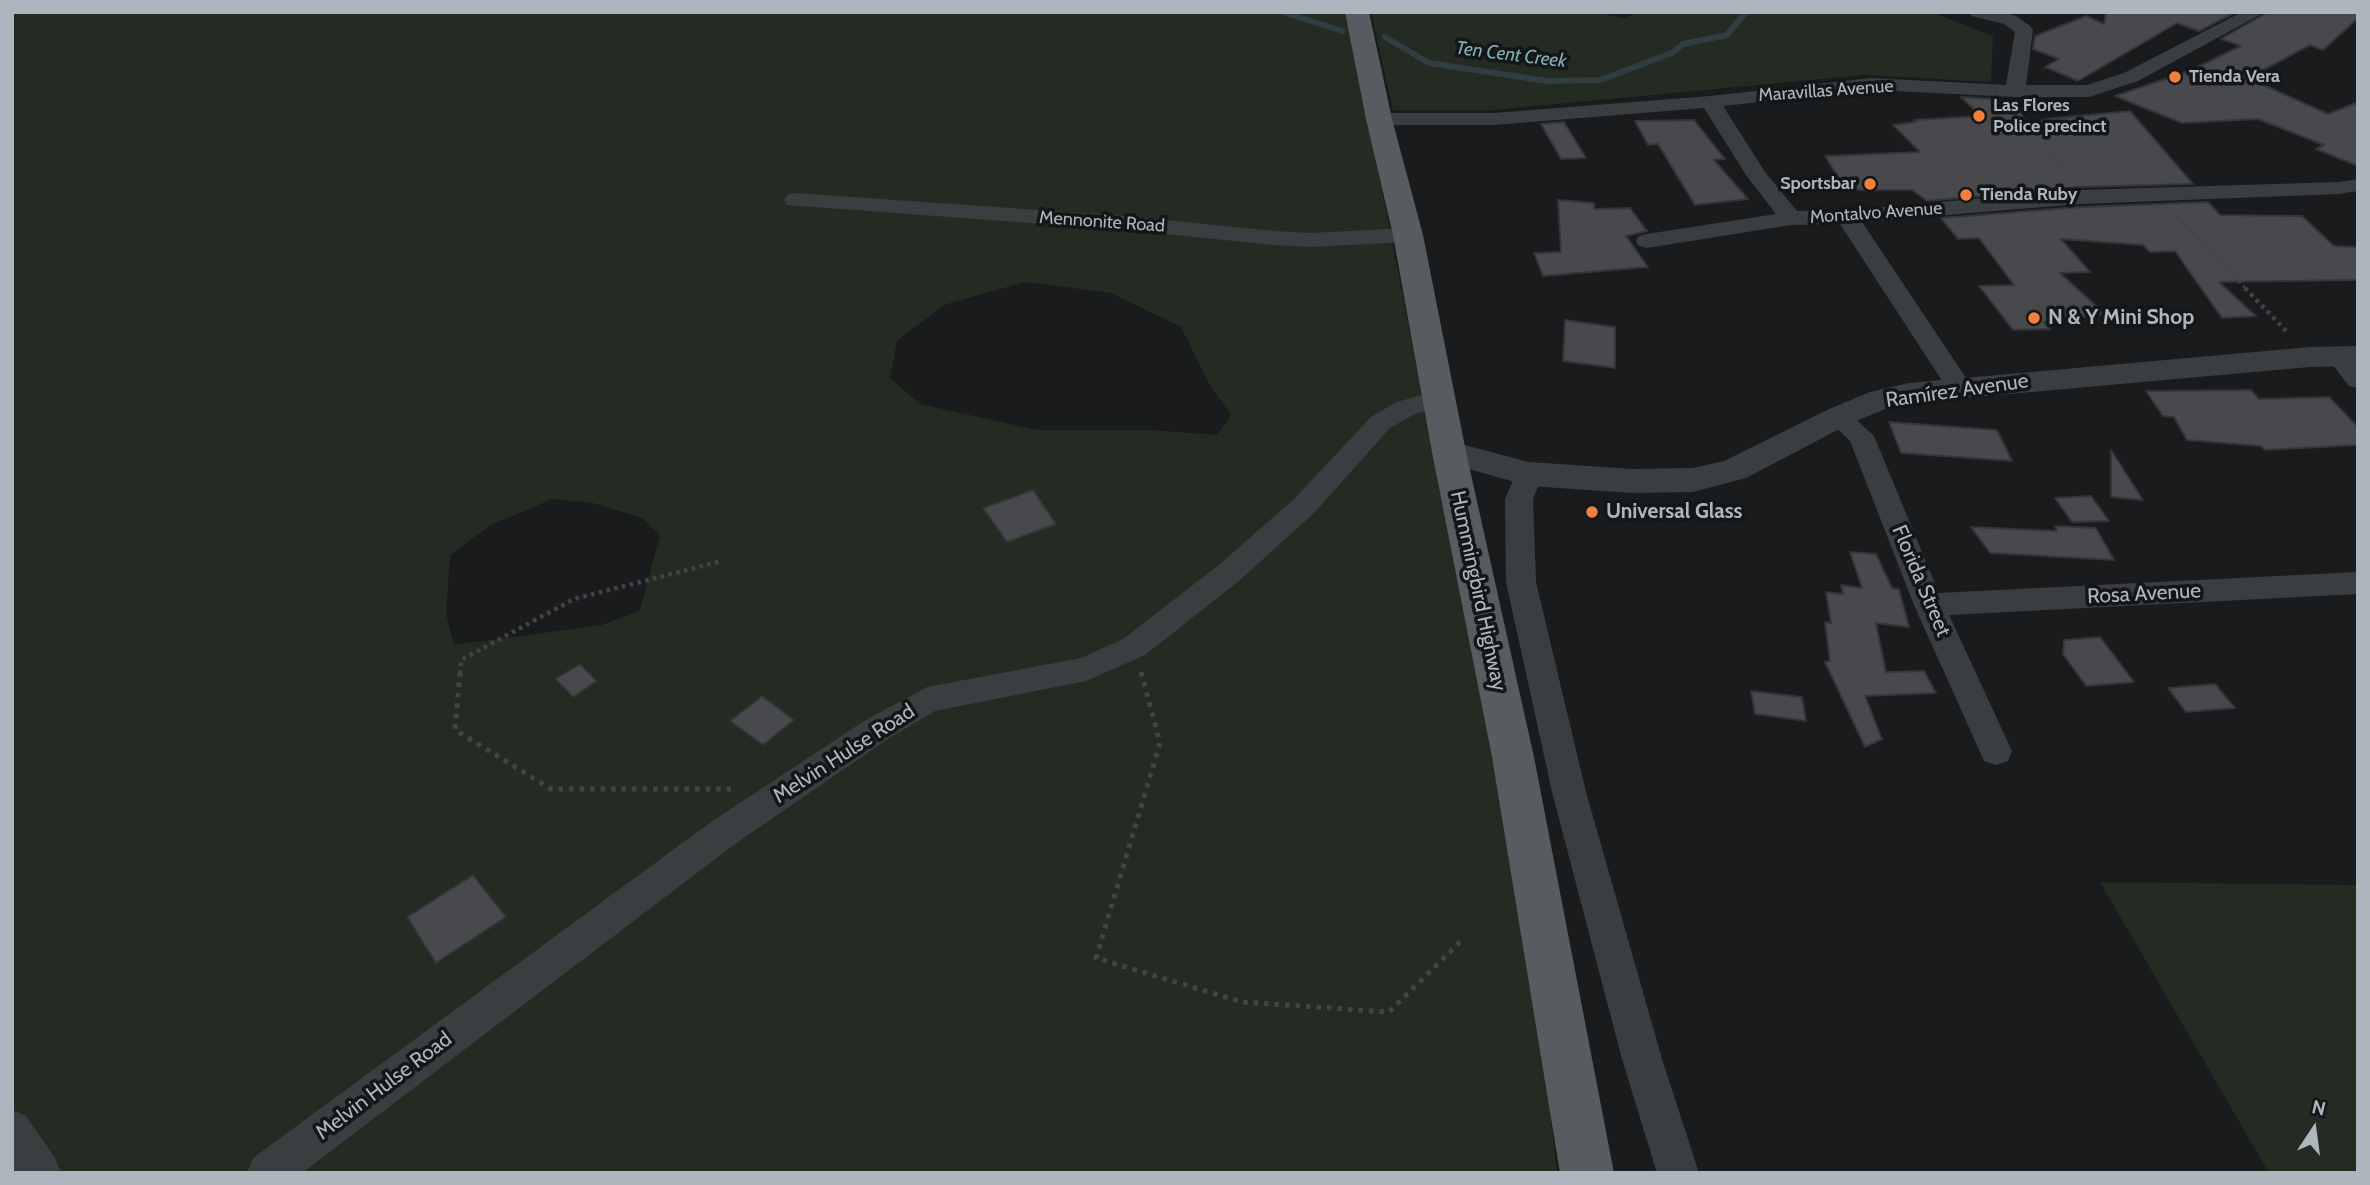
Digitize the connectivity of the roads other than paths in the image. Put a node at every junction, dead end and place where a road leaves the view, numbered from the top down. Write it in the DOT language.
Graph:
graph roads {
  1 [pos="1357,12"];
  2 [pos="1978,12"];
  3 [pos="2256,12"];
  4 [pos="2015,90"];
  5 [pos="1710,102"];
  6 [pos="1379,119"];
  7 [pos="2358,185"];
  8 [pos="795,200"];
  9 [pos="1847,217"];
  10 [pos="1791,218"];
  11 [pos="1408,236"];
  12 [pos="1647,241"];
  13 [pos="2341,362"];
  14 [pos="1959,387"];
  15 [pos="1438,398"];
  16 [pos="1838,417"];
  17 [pos="1449,452"];
  18 [pos="1529,474"];
  19 [pos="2358,583"];
  20 [pos="1929,605"];
  21 [pos="1996,751"];
  22 [pos="12,1130"];
  23 [pos="40,1173"];
  24 [pos="268,1173"];
  25 [pos="1587,1173"];
  26 [pos="1678,1173"];
  1 -- 6 [label="main road, Hummingbird Highway"];
  2 -- 4 [label="street"];
  3 -- 4 [label="street, Maravillas Avenue"];
  4 -- 5 [label="street, Maravillas Avenue"];
  5 -- 6 [label="street, Maravillas Avenue"];
  5 -- 10 [label="street"];
  6 -- 11 [label="main road, Hummingbird Highway"];
  7 -- 9 [label="street, Montalvo Avenue"];
  8 -- 11 [label="street, Mennonite Road"];
  9 -- 10 [label="street, Montalvo Avenue"];
  9 -- 14 [label="street"];
  10 -- 12 [label="street, Montalvo Avenue"];
  11 -- 15 [label="main road, Hummingbird Highway"];
  13 -- 14 [label="street, Ramírez Avenue"];
  14 -- 16 [label="street, Ramírez Avenue"];
  15 -- 17 [label="main road, Hummingbird Highway"];
  15 -- 24 [label="street, Melvin Hulse Road"];
  16 -- 18 [label="street, Ramírez Avenue"];
  16 -- 20 [label="street, Florida Street"];
  17 -- 18 [label="street, Ramírez Avenue"];
  17 -- 25 [label="main road, Hummingbird Highway"];
  18 -- 26 [label="street"];
  19 -- 20 [label="street, Rosa Avenue"];
  20 -- 21 [label="street, Florida Street"];
  22 -- 23 [label="street"];
}
